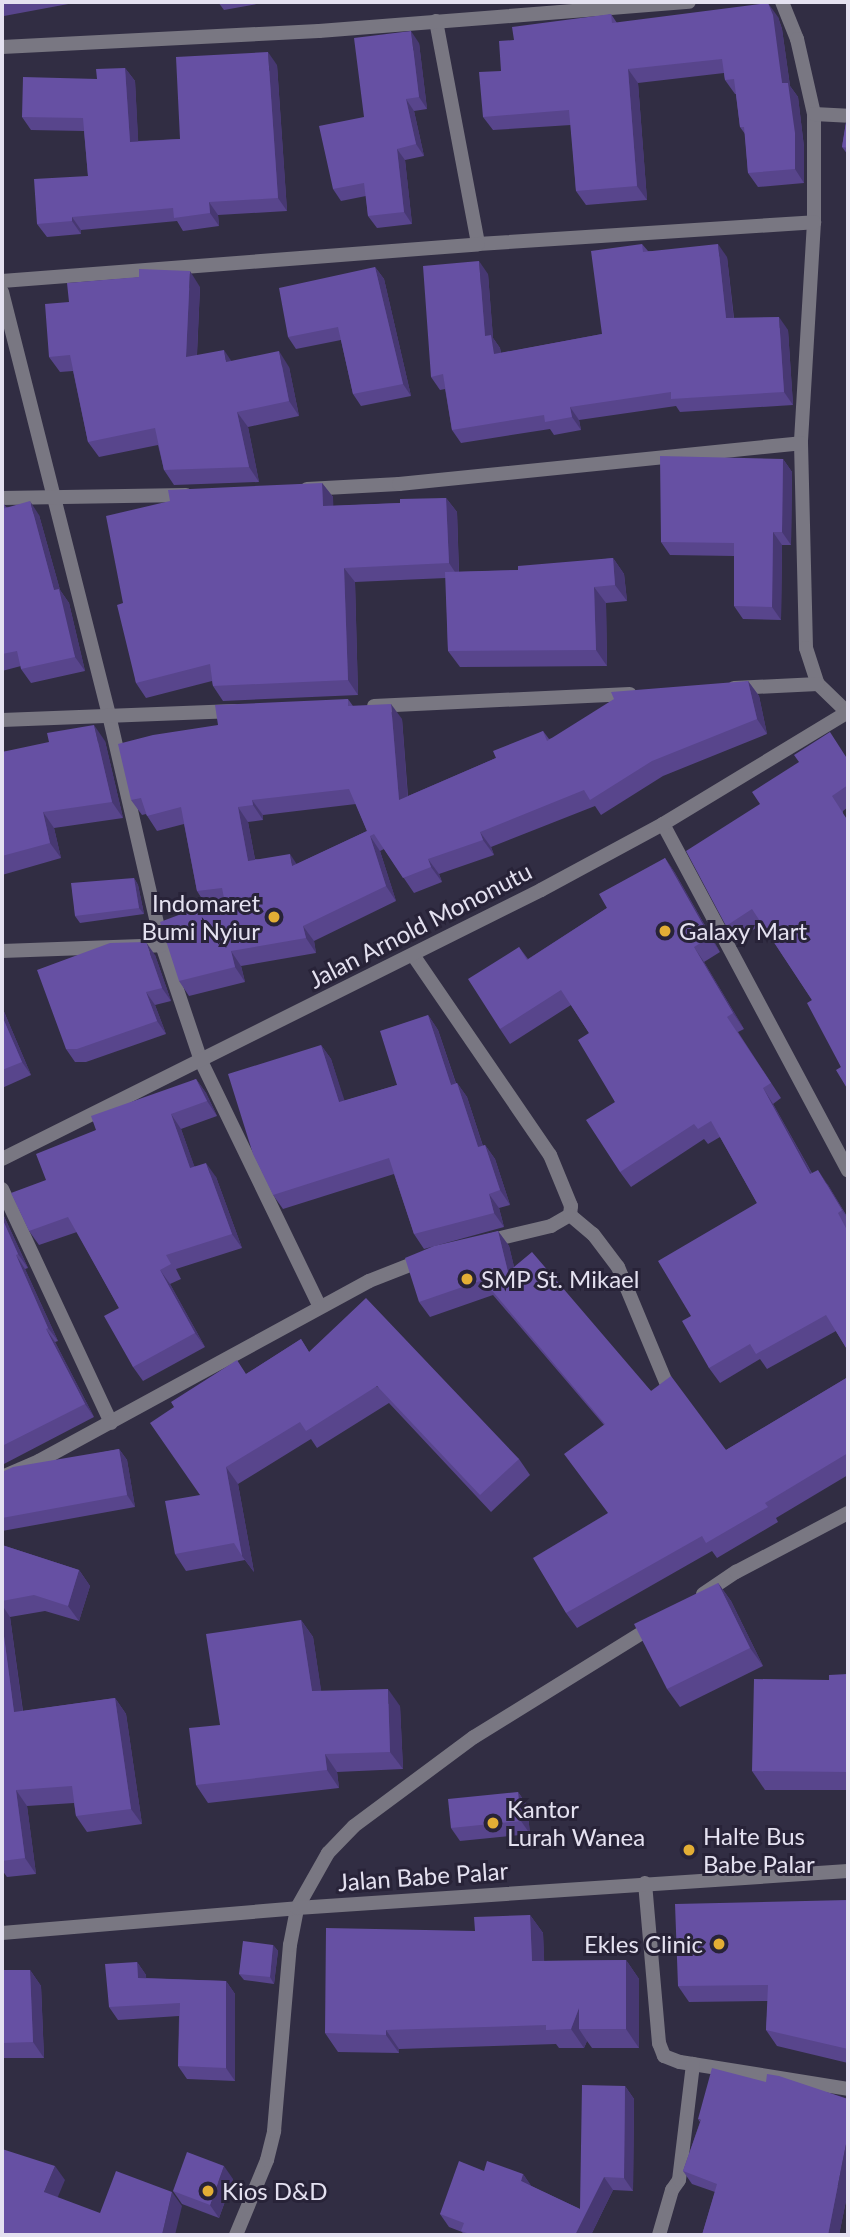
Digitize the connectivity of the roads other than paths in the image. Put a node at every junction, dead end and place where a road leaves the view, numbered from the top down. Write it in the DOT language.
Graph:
graph roads {
  1 [pos="689,2"];
  2 [pos="782,2"];
  3 [pos="436,21"];
  4 [pos="2,47"];
  5 [pos="814,114"];
  6 [pos="848,116"];
  7 [pos="814,222"];
  8 [pos="478,244"];
  9 [pos="2,281"];
  10 [pos="2,292"];
  11 [pos="801,443"];
  12 [pos="291,490"];
  13 [pos="197,495"];
  14 [pos="2,498"];
  15 [pos="53,498"];
  16 [pos="818,684"];
  17 [pos="724,688"];
  18 [pos="647,693"];
  19 [pos="361,707"];
  20 [pos="254,711"];
  21 [pos="848,712"];
  22 [pos="109,715"];
  23 [pos="2,720"];
  24 [pos="663,824"];
  25 [pos="162,945"];
  26 [pos="2,951"];
  27 [pos="412,955"];
  28 [pos="201,1061"];
  29 [pos="2,1159"];
  30 [pos="848,1171"];
  31 [pos="2,1189"];
  32 [pos="570,1214"];
  33 [pos="466,1246"];
  34 [pos="442,1252"];
  35 [pos="320,1307"];
  36 [pos="667,1385"];
  37 [pos="111,1423"];
  38 [pos="2,1477"];
  39 [pos="848,1513"];
  40 [pos="687,1605"];
  41 [pos="664,1619"];
  42 [pos="848,1871"];
  43 [pos="645,1883"];
  44 [pos="298,1908"];
  45 [pos="2,1933"];
  46 [pos="693,2064"];
  47 [pos="848,2090"];
  48 [pos="236,2235"];
  49 [pos="659,2235"];
  1 -- 3 [label="street"];
  2 -- 5 [label="street"];
  3 -- 4 [label="street"];
  3 -- 8 [label="street"];
  5 -- 6 [label="street"];
  5 -- 7 [label="street"];
  7 -- 8 [label="street"];
  7 -- 11 [label="street"];
  8 -- 9 [label="street"];
  10 -- 15 [label="street"];
  11 -- 12 [label="street"];
  11 -- 16 [label="street"];
  13 -- 15 [label="street"];
  14 -- 15 [label="street"];
  15 -- 22 [label="street"];
  16 -- 17 [label="street"];
  16 -- 21 [label="street"];
  18 -- 19 [label="street"];
  20 -- 22 [label="street"];
  21 -- 24 [label="street, Jalan Arnold Mononutu"];
  22 -- 23 [label="street"];
  22 -- 25 [label="street"];
  24 -- 27 [label="street, Jalan Arnold Mononutu"];
  24 -- 30 [label="street"];
  25 -- 26 [label="street"];
  25 -- 28 [label="street"];
  27 -- 28 [label="street, Jalan Arnold Mononutu"];
  27 -- 32 [label="street"];
  28 -- 29 [label="street, Jalan Arnold Mononutu"];
  28 -- 35 [label="street"];
  31 -- 37 [label="street"];
  32 -- 33 [label="street"];
  32 -- 36 [label="street"];
  34 -- 35 [label="street"];
  35 -- 37 [label="street"];
  37 -- 38 [label="street"];
  39 -- 40 [label="street"];
  41 -- 44 [label="street"];
  42 -- 43 [label="street, Jalan Babe Palar"];
  43 -- 44 [label="street, Jalan Babe Palar"];
  43 -- 46 [label="street"];
  44 -- 45 [label="street, Jalan Babe Palar"];
  44 -- 48 [label="street"];
  46 -- 47 [label="street"];
  46 -- 49 [label="street"];
}
